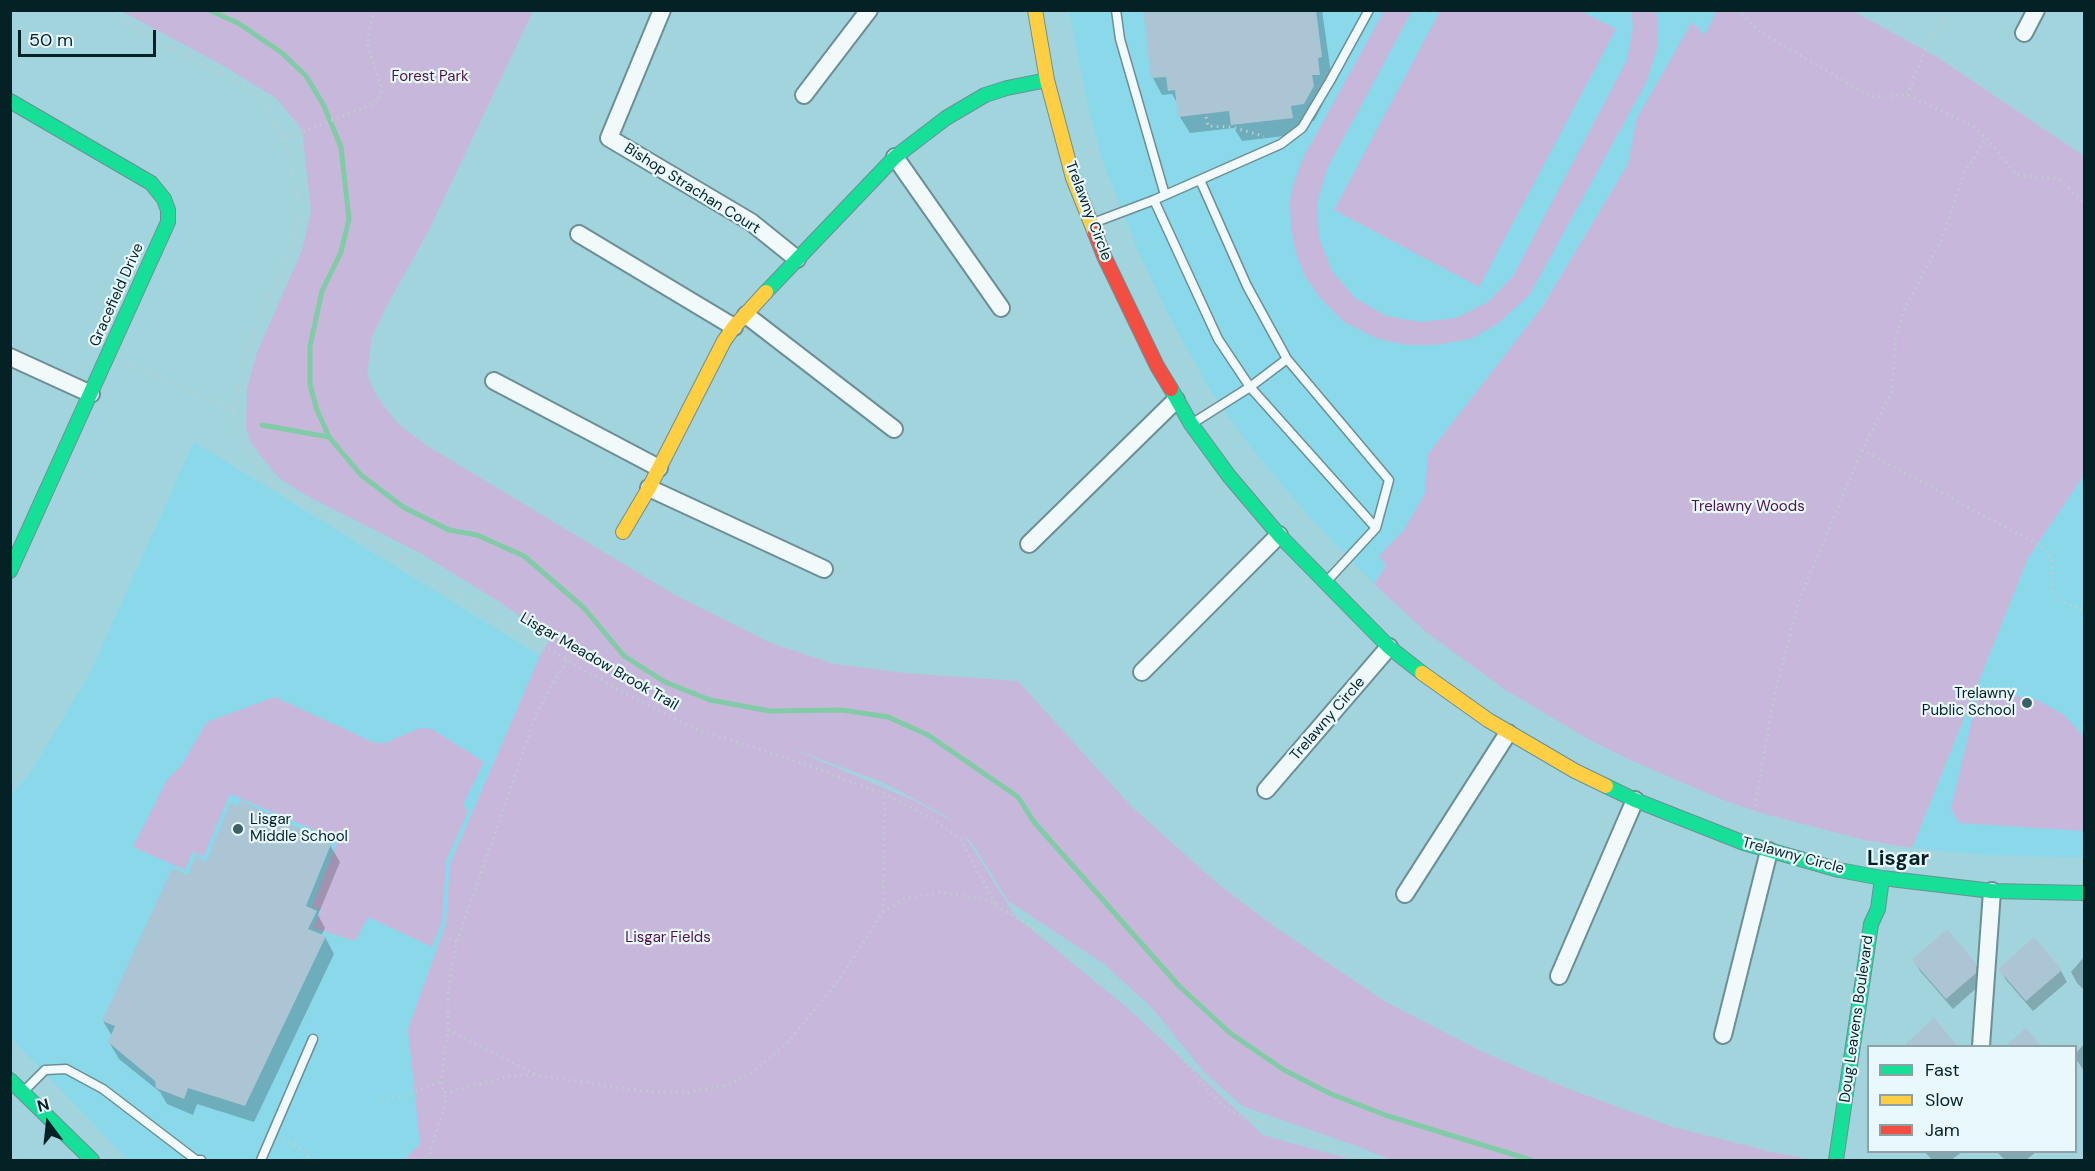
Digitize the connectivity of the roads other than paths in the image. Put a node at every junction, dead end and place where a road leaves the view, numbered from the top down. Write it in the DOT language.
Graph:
graph roads {
  1 [pos="662,10"];
  2 [pos="868,10"];
  3 [pos="1035,10"];
  4 [pos="1116,10"];
  5 [pos="1369,10"];
  6 [pos="2036,10"];
  7 [pos="2024,33"];
  8 [pos="1047,80"];
  9 [pos="804,95"];
  10 [pos="10,101"];
  11 [pos="895,157"];
  12 [pos="1200,180"];
  13 [pos="1165,195"];
  14 [pos="1154,200"];
  15 [pos="1091,224"];
  16 [pos="579,234"];
  17 [pos="797,259"];
  18 [pos="1001,308"];
  19 [pos="740,321"];
  20 [pos="10,357"];
  21 [pos="1287,359"];
  22 [pos="494,381"];
  23 [pos="1250,387"];
  24 [pos="91,394"];
  25 [pos="1176,400"];
  26 [pos="1191,424"];
  27 [pos="894,429"];
  28 [pos="659,468"];
  29 [pos="649,488"];
  30 [pos="1376,528"];
  31 [pos="623,532"];
  32 [pos="1280,535"];
  33 [pos="1029,544"];
  34 [pos="824,570"];
  35 [pos="10,571"];
  36 [pos="1325,583"];
  37 [pos="1389,647"];
  38 [pos="1142,672"];
  39 [pos="1508,733"];
  40 [pos="1266,790"];
  41 [pos="1635,800"];
  42 [pos="1769,851"];
  43 [pos="1882,878"];
  44 [pos="1992,891"];
  45 [pos="2085,893"];
  46 [pos="1405,894"];
  47 [pos="1559,976"];
  48 [pos="1723,1035"];
  49 [pos="313,1039"];
  50 [pos="1981,1045"];
  51 [pos="10,1080"];
  52 [pos="22,1092"];
  53 [pos="198,1160"];
  54 [pos="92,1161"];
  55 [pos="261,1161"];
  56 [pos="1836,1161"];
  1 -- 17 [label="street, Bishop Strachan Court"];
  2 -- 9 [label="street"];
  3 -- 8 [label="street, Trelawny Circle"];
  4 -- 13 [label="lane"];
  5 -- 12 [label="lane"];
  6 -- 7 [label="street"];
  8 -- 11 [label="street"];
  8 -- 15 [label="street, Trelawny Circle"];
  10 -- 24 [label="street, Gracefield Drive"];
  11 -- 17 [label="street"];
  11 -- 18 [label="street"];
  12 -- 13 [label="lane"];
  12 -- 21 [label="lane"];
  13 -- 14 [label="lane"];
  14 -- 15 [label="lane"];
  14 -- 23 [label="lane"];
  15 -- 25 [label="street, Trelawny Circle"];
  16 -- 19 [label="street"];
  17 -- 19 [label="street"];
  19 -- 27 [label="street"];
  19 -- 28 [label="street"];
  20 -- 24 [label="street"];
  21 -- 23 [label="lane"];
  21 -- 30 [label="lane"];
  22 -- 28 [label="street"];
  23 -- 26 [label="lane"];
  23 -- 30 [label="lane"];
  24 -- 35 [label="street, Gracefield Drive"];
  25 -- 26 [label="street, Trelawny Circle"];
  25 -- 33 [label="street"];
  26 -- 32 [label="street, Trelawny Circle"];
  28 -- 29 [label="street"];
  29 -- 31 [label="street"];
  29 -- 34 [label="street"];
  30 -- 36 [label="lane"];
  32 -- 36 [label="street, Trelawny Circle"];
  32 -- 38 [label="street"];
  36 -- 37 [label="street, Trelawny Circle"];
  37 -- 39 [label="street, Trelawny Circle"];
  37 -- 40 [label="street, Trelawny Circle"];
  39 -- 41 [label="street, Trelawny Circle"];
  39 -- 46 [label="street"];
  41 -- 42 [label="street, Trelawny Circle"];
  41 -- 47 [label="street"];
  42 -- 43 [label="street, Trelawny Circle"];
  42 -- 48 [label="street"];
  43 -- 44 [label="street, Trelawny Circle"];
  43 -- 56 [label="street, Doug Leavens Boulevard"];
  44 -- 45 [label="street, Trelawny Circle"];
  44 -- 50 [label="street"];
  49 -- 55 [label="lane"];
  51 -- 52 [label="street"];
  52 -- 53 [label="lane"];
  52 -- 54 [label="street"];
}
